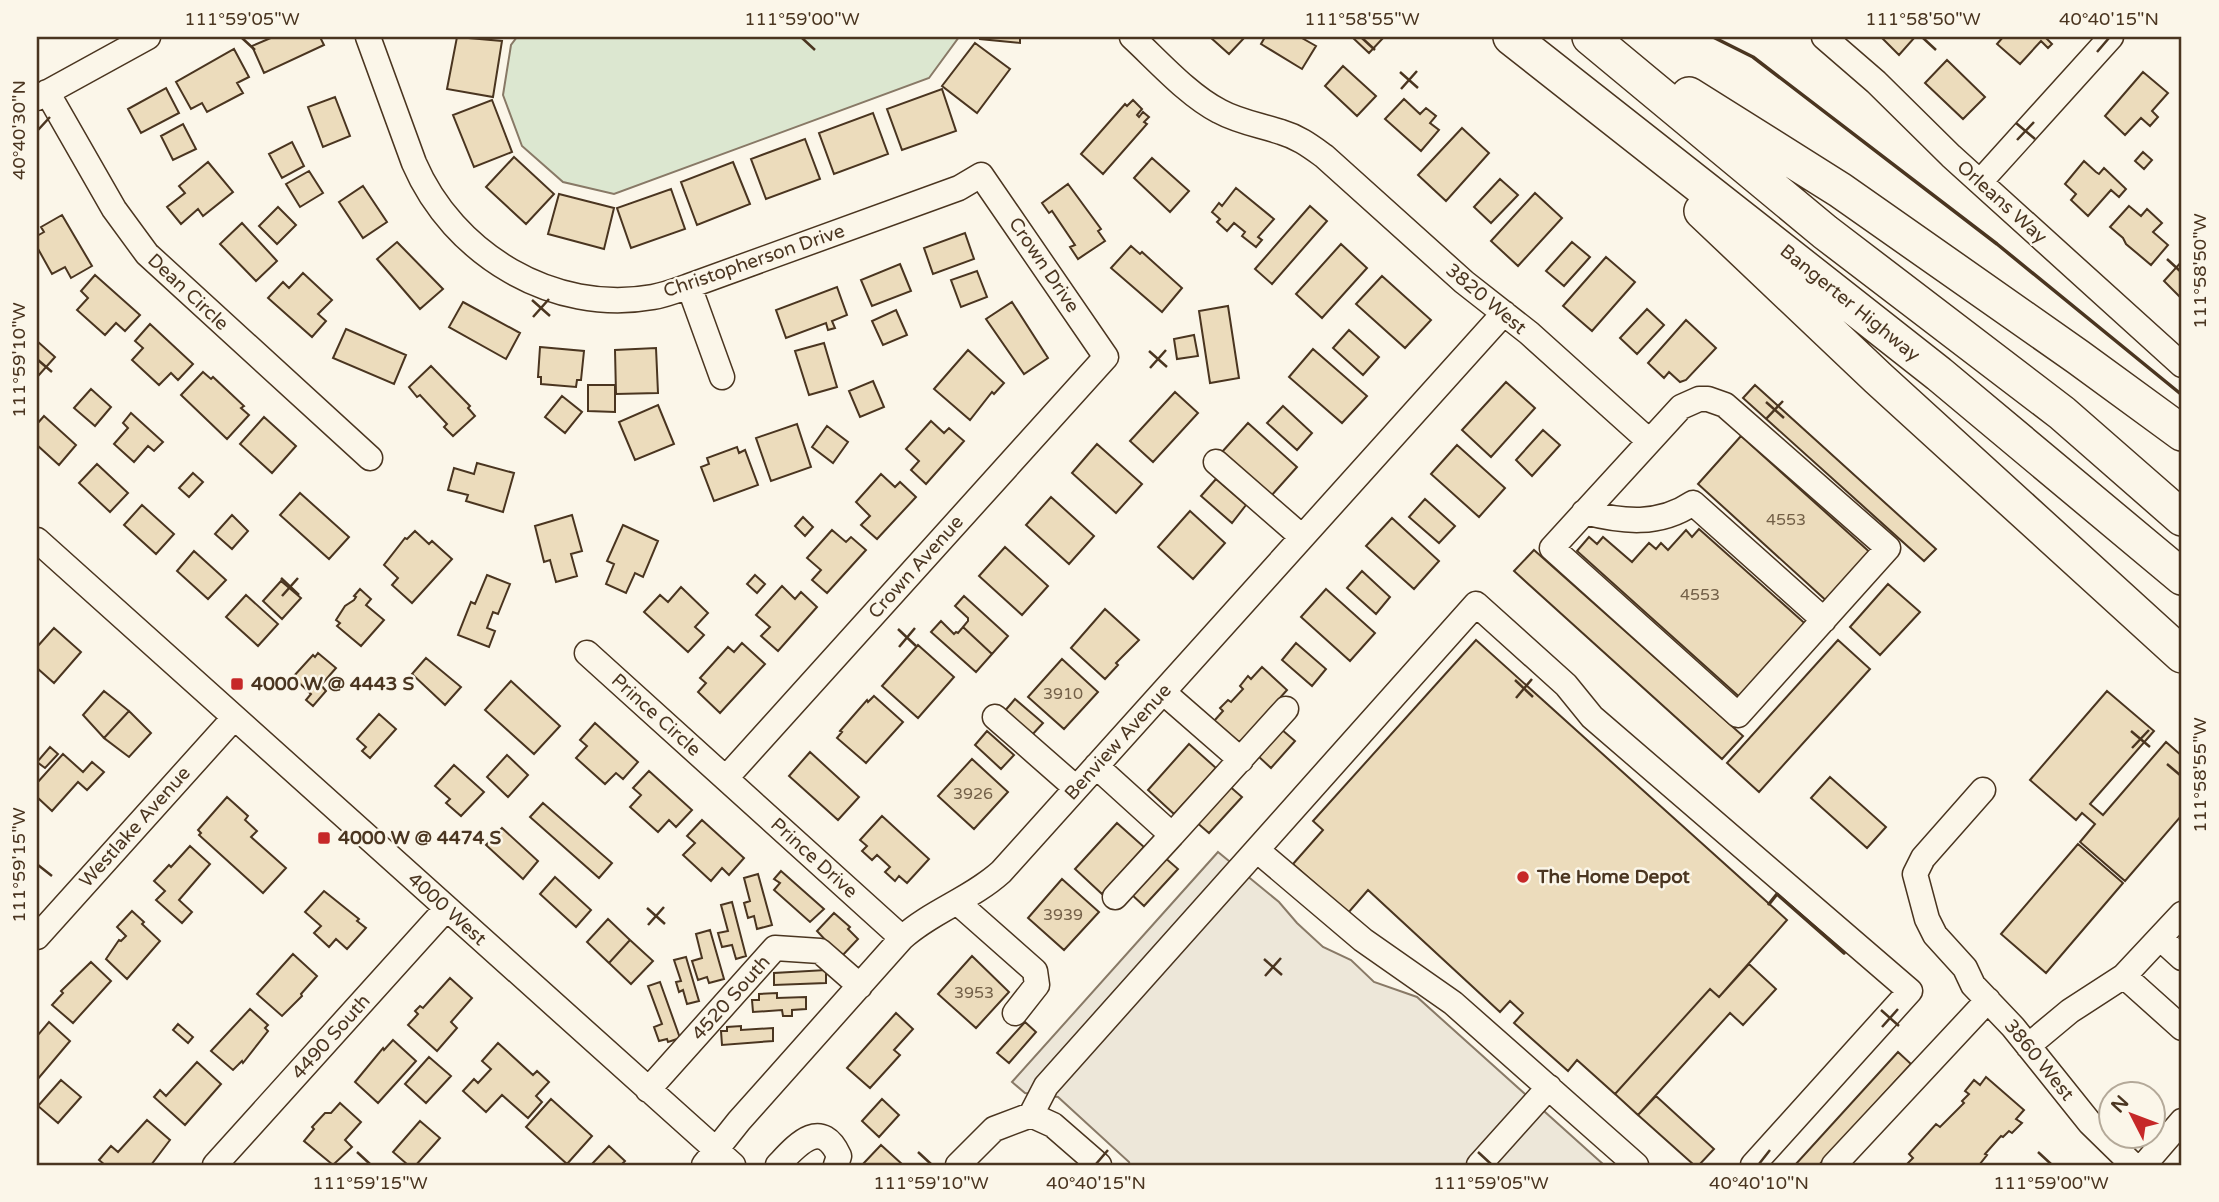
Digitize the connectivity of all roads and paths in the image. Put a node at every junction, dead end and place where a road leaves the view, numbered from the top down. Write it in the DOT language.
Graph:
graph roads {
  1 [pos="148,37"];
  2 [pos="368,37"];
  3 [pos="1132,37"];
  4 [pos="1511,37"];
  5 [pos="1824,37"];
  6 [pos="2110,37"];
  7 [pos="1593,39"];
  8 [pos="42,95"];
  9 [pos="1585,96"];
  10 [pos="981,174"];
  11 [pos="1980,182"];
  12 [pos="689,286"];
  13 [pos="1504,313"];
  14 [pos="1106,356"];
  15 [pos="2182,365"];
  16 [pos="722,377"];
  17 [pos="2182,433"];
  18 [pos="1649,441"];
  19 [pos="370,458"];
  20 [pos="1216,462"];
  21 [pos="1584,512"];
  22 [pos="2182,518"];
  23 [pos="1302,537"];
  24 [pos="37,540"];
  25 [pos="2182,577"];
  26 [pos="1824,620"];
  27 [pos="587,653"];
  28 [pos="2182,655"];
  29 [pos="1163,692"];
  30 [pos="1286,709"];
  31 [pos="995,717"];
  32 [pos="234,718"];
  33 [pos="1241,760"];
  34 [pos="1096,766"];
  35 [pos="726,778"];
  36 [pos="1076,788"];
  37 [pos="1983,790"];
  38 [pos="1172,835"];
  39 [pos="1258,851"];
  40 [pos="1115,897"];
  41 [pos="958,903"];
  42 [pos="446,909"];
  43 [pos="2182,914"];
  44 [pos="37,937"];
  45 [pos="902,937"];
  46 [pos="2160,938"];
  47 [pos="2182,958"];
  48 [pos="2124,976"];
  49 [pos="860,986"];
  50 [pos="1981,992"];
  51 [pos="1015,1013"];
  52 [pos="2182,1028"];
  53 [pos="2028,1046"];
  54 [pos="1549,1087"];
  55 [pos="648,1090"];
  56 [pos="1031,1115"];
  57 [pos="2182,1121"];
  58 [pos="718,1160"];
  59 [pos="1091,1162"];
  60 [pos="215,1165"];
  61 [pos="778,1165"];
  62 [pos="836,1165"];
  63 [pos="958,1165"];
  64 [pos="1479,1165"];
  65 [pos="1636,1165"];
  66 [pos="1753,1165"];
  67 [pos="1834,1165"];
  68 [pos="2133,1165"];
  69 [pos="2144,1165"];
  1 -- 8 [label="street"];
  2 -- 12 [label="street, Christopherson Drive"];
  3 -- 13 [label="street, 3820 West"];
  4 -- 9 [label="highway, Bangerter Highway"];
  5 -- 11 [label="street, Orleans Way"];
  6 -- 11 [label="street"];
  7 -- 17 [label="highway"];
  7 -- 22 [label="highway, Bangerter Highway"];
  8 -- 19 [label="street, Dean Circle"];
  9 -- 25 [label="highway, Bangerter Highway"];
  9 -- 28 [label="highway"];
  10 -- 12 [label="street, Christopherson Drive"];
  10 -- 14 [label="street, Crown Drive"];
  11 -- 15 [label="street, Orleans Way"];
  12 -- 16 [label="street"];
  13 -- 18 [label="street, 3820 West"];
  13 -- 23 [label="street, Benview Avenue"];
  14 -- 35 [label="street, Crown Avenue"];
  18 -- 21 [label="street"];
  18 -- 26 [label="street"];
  20 -- 23 [label="street"];
  21 -- 26 [label="street"];
  21 -- 26 [label="street"];
  23 -- 29 [label="street, Benview Avenue"];
  24 -- 32 [label="street, 4000 West"];
  27 -- 35 [label="street, Prince Circle"];
  29 -- 33 [label="street"];
  29 -- 34 [label="street, Benview Avenue"];
  30 -- 33 [label="street"];
  31 -- 36 [label="street"];
  32 -- 42 [label="street, 4000 West"];
  32 -- 44 [label="street, Westlake Avenue"];
  33 -- 38 [label="street"];
  34 -- 36 [label="street, Benview Avenue"];
  34 -- 38 [label="street"];
  35 -- 45 [label="street, Prince Drive"];
  36 -- 41 [label="street, Benview Avenue"];
  37 -- 50 [label="street, 3860 West"];
  38 -- 40 [label="street"];
  39 -- 54 [label="street"];
  39 -- 56 [label="street"];
  39 -- 66 [label="street"];
  41 -- 45 [label="street, Benview Avenue"];
  41 -- 51 [label="street"];
  42 -- 55 [label="street, 4000 West"];
  42 -- 60 [label="street, 4490 South"];
  43 -- 46 [label="street"];
  45 -- 49 [label="street, Benview Avenue"];
  46 -- 47 [label="street"];
  46 -- 48 [label="street"];
  48 -- 52 [label="street"];
  48 -- 53 [label="street"];
  49 -- 55 [label="street, 4520 South"];
  49 -- 58 [label="street, Benview Avenue"];
  50 -- 53 [label="street, 3860 West"];
  50 -- 67 [label="street"];
  53 -- 68 [label="street, 3860 West"];
  54 -- 64 [label="street"];
  54 -- 65 [label="street"];
  55 -- 58 [label="street, 4000 West"];
  56 -- 59 [label="street"];
  56 -- 63 [label="street"];
  57 -- 69 [label="street"];
  61 -- 62 [label="street"];
}
